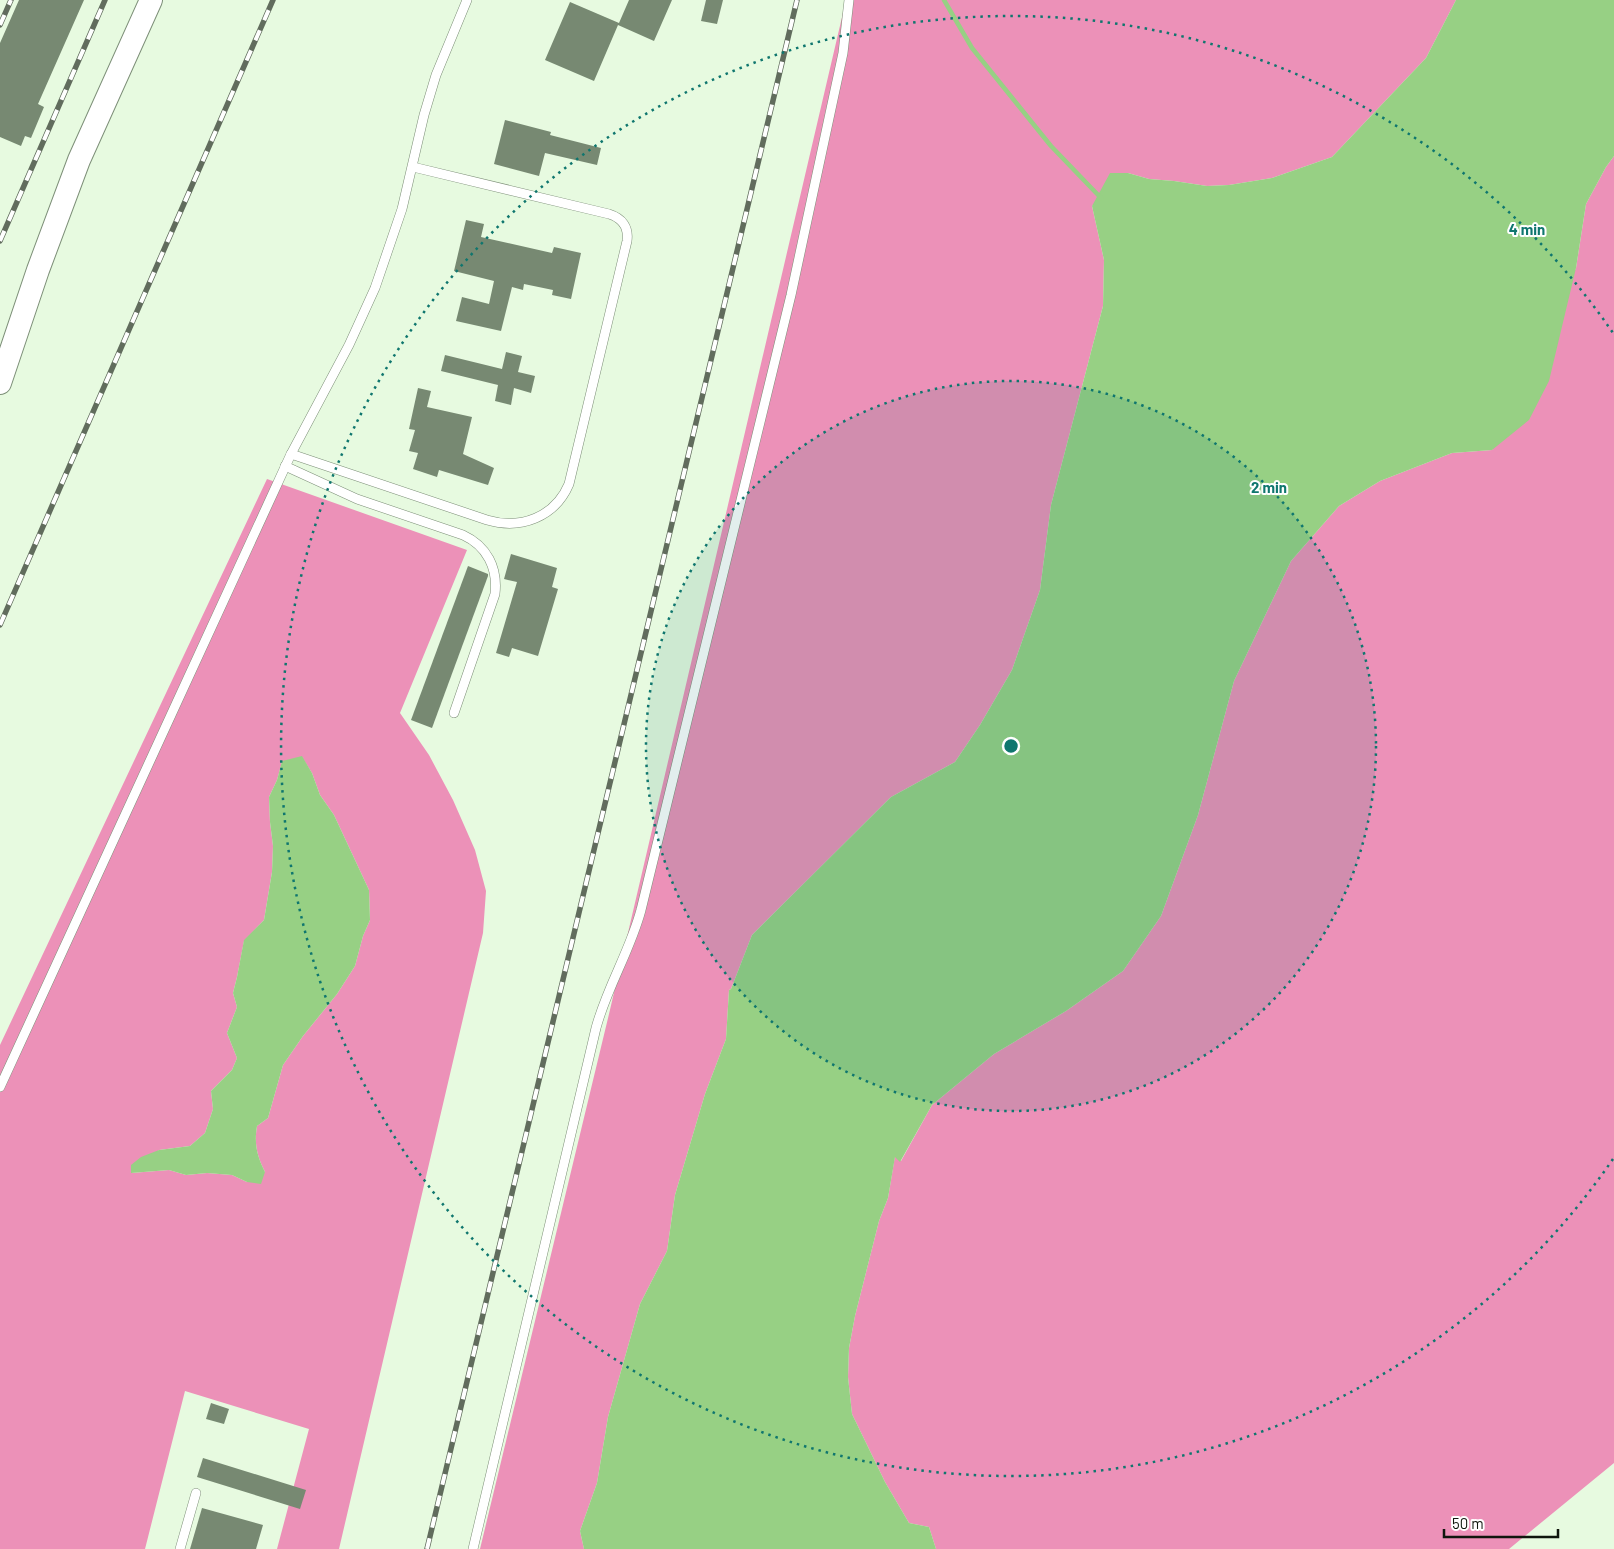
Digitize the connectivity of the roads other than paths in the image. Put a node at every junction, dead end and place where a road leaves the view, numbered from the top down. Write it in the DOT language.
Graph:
graph roads {
  1 [pos="151,0"];
  2 [pos="467,0"];
  3 [pos="849,0"];
  4 [pos="413,167"];
  5 [pos="0,383"];
  6 [pos="291,454"];
  7 [pos="285,466"];
  8 [pos="454,713"];
  9 [pos="0,1087"];
  10 [pos="196,1493"];
  11 [pos="180,1549"];
  12 [pos="473,1549"];
  1 -- 5 [label="street"];
  2 -- 4 [label="lane"];
  3 -- 12 [label="lane"];
  4 -- 6 [label="lane"];
  4 -- 6 [label="lane"];
  6 -- 7 [label="lane"];
  7 -- 8 [label="lane"];
  7 -- 9 [label="lane"];
  10 -- 11 [label="lane"];
}
